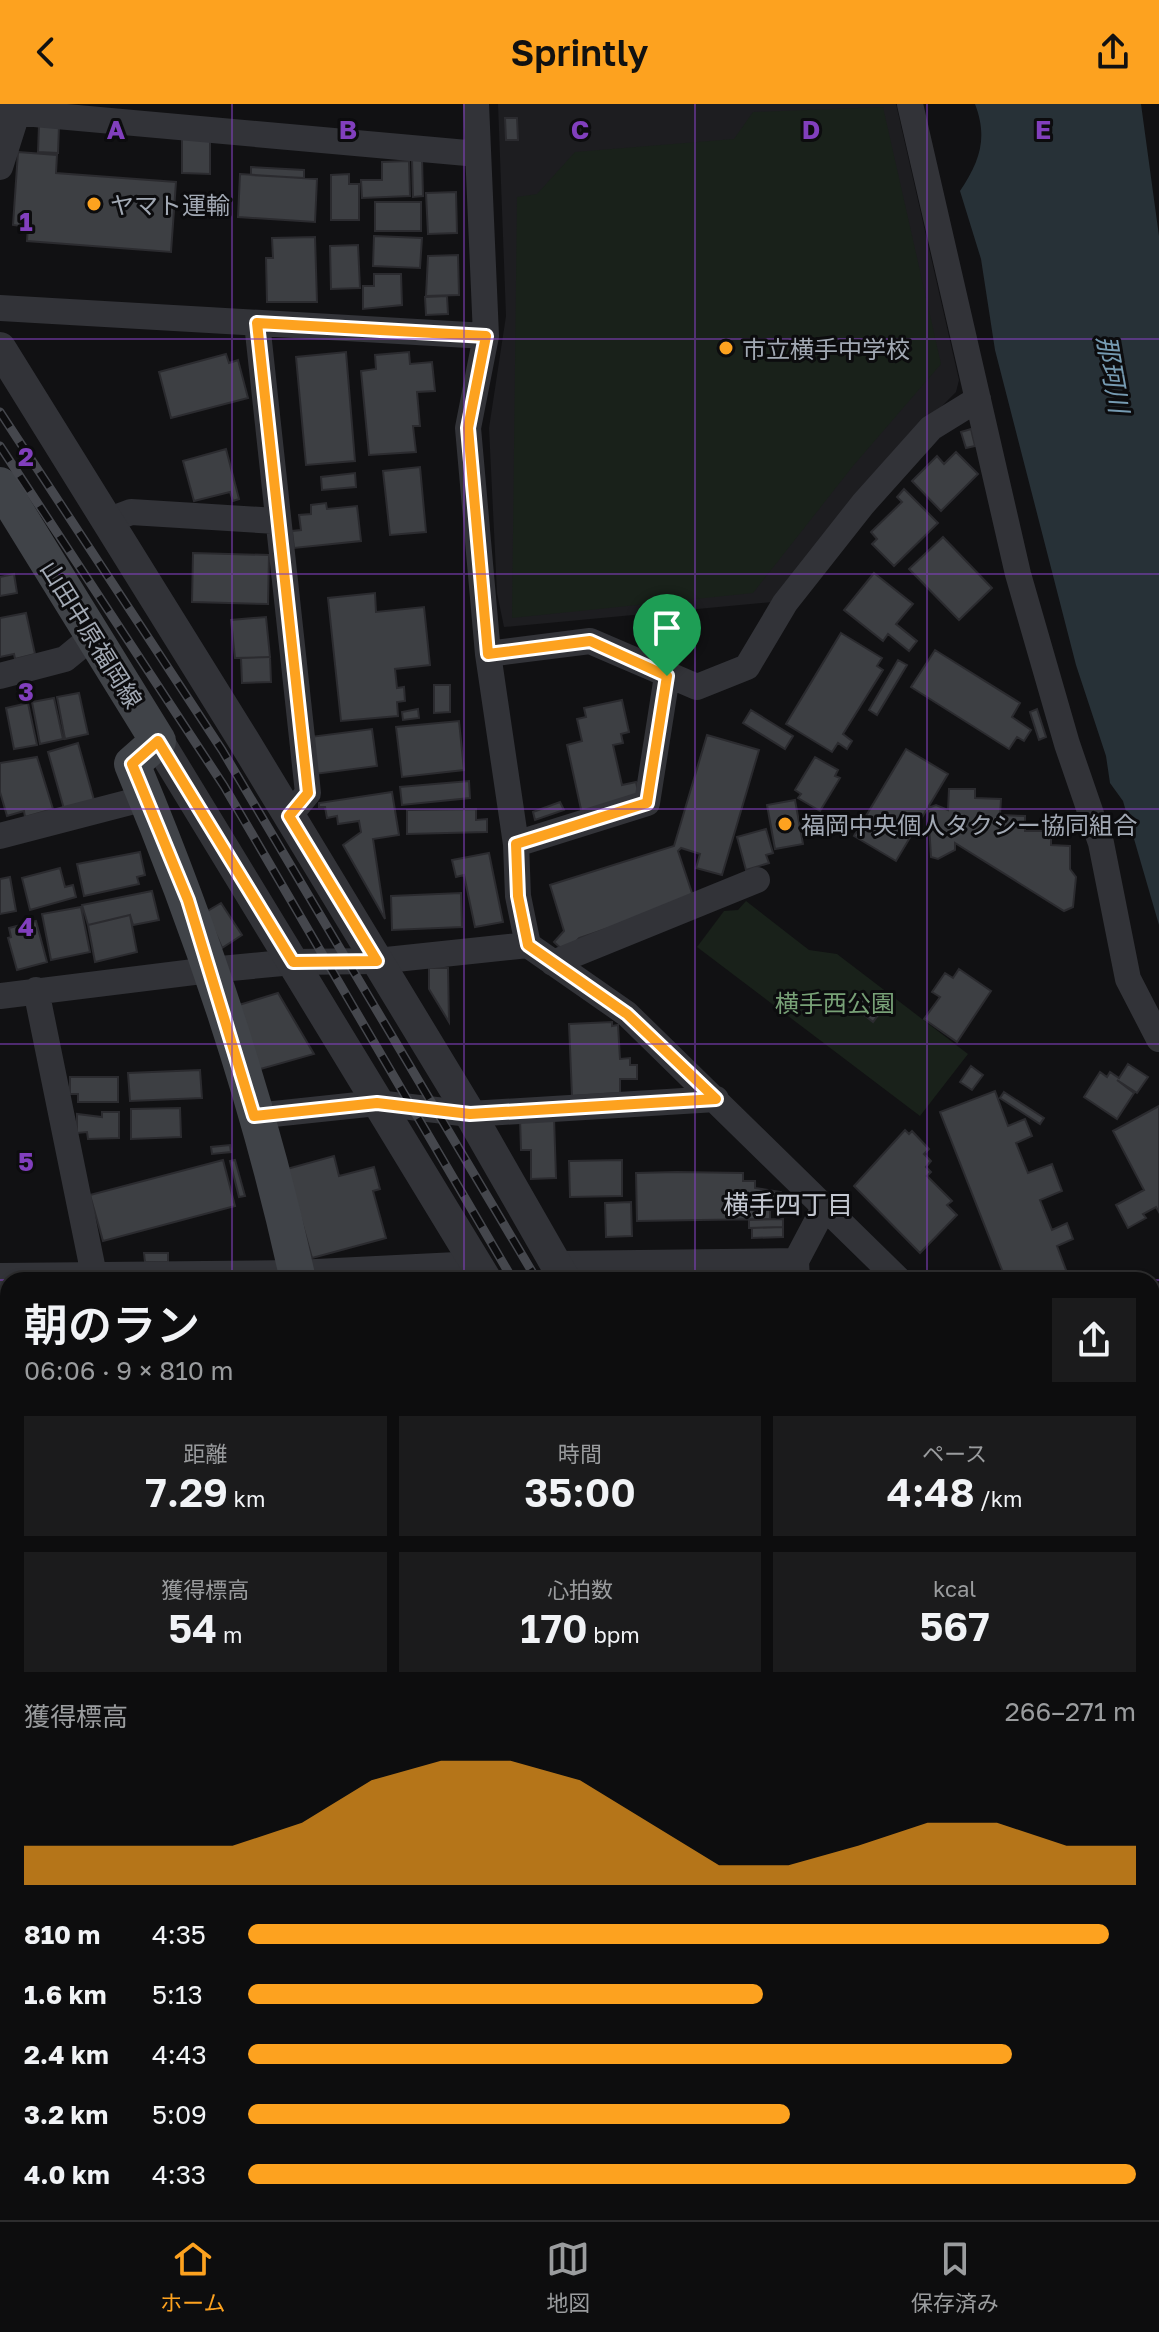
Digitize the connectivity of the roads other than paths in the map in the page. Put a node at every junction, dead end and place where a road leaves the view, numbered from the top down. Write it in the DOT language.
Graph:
graph roads {
  1 [pos="476,104"];
  2 [pos="910,104"];
  3 [pos="13,109"];
  4 [pos="478,154"];
  5 [pos="0,167"];
  6 [pos="0,308"];
  7 [pos="257,323"];
  8 [pos="486,336"];
  9 [pos="0,348"];
  10 [pos="978,399"];
  11 [pos="0,485"];
  12 [pos="107,521"];
  13 [pos="276,521"];
  14 [pos="93,636"];
  15 [pos="488,654"];
  16 [pos="0,676"];
  17 [pos="667,676"];
  18 [pos="158,741"];
  19 [pos="146,798"];
  20 [pos="289,816"];
  21 [pos="0,836"];
  22 [pos="516,844"];
  23 [pos="757,880"];
  24 [pos="528,945"];
  25 [pos="377,961"];
  26 [pos="293,962"];
  27 [pos="553,963"];
  28 [pos="210,970"];
  29 [pos="36,990"];
  30 [pos="0,996"];
  31 [pos="1159,1039"];
  32 [pos="716,1099"];
  33 [pos="377,1103"];
  34 [pos="470,1114"];
  35 [pos="254,1116"];
  36 [pos="824,1208"];
  37 [pos="796,1270"];
  38 [pos="93,1272"];
  39 [pos="296,1272"];
  40 [pos="481,1272"];
  41 [pos="560,1272"];
  42 [pos="891,1272"];
  1 -- 4 [label="street"];
  2 -- 10 [label="street"];
  3 -- 4 [label="street"];
  3 -- 5 [label="street"];
  4 -- 8 [label="street"];
  6 -- 7 [label="street"];
  7 -- 8 [label="street"];
  7 -- 13 [label="street"];
  8 -- 15 [label="street"];
  9 -- 12 [label="street"];
  10 -- 17 [label="street"];
  10 -- 31 [label="street"];
  11 -- 14 [label="main road, 山田中原福岡線"];
  12 -- 13 [label="street"];
  12 -- 20 [label="street"];
  13 -- 20 [label="street"];
  14 -- 16 [label="street"];
  14 -- 18 [label="main road, 山田中原福岡線"];
  15 -- 17 [label="street"];
  15 -- 22 [label="street"];
  17 -- 22 [label="street"];
  18 -- 19 [label="main road"];
  18 -- 26 [label="street"];
  19 -- 21 [label="street"];
  19 -- 28 [label="main road"];
  20 -- 25 [label="street"];
  22 -- 24 [label="street"];
  23 -- 27 [label="street"];
  24 -- 25 [label="street"];
  24 -- 27 [label="street"];
  25 -- 26 [label="street"];
  25 -- 34 [label="street"];
  26 -- 28 [label="street"];
  26 -- 33 [label="street"];
  27 -- 32 [label="street"];
  28 -- 29 [label="street"];
  28 -- 35 [label="main road"];
  29 -- 30 [label="street"];
  29 -- 38 [label="street"];
  32 -- 34 [label="street"];
  32 -- 36 [label="street"];
  33 -- 34 [label="street"];
  33 -- 35 [label="street"];
  33 -- 40 [label="street"];
  34 -- 41 [label="street"];
  35 -- 39 [label="main road"];
  36 -- 37 [label="street"];
  36 -- 42 [label="street"];
  37 -- 41 [label="street"];
}
